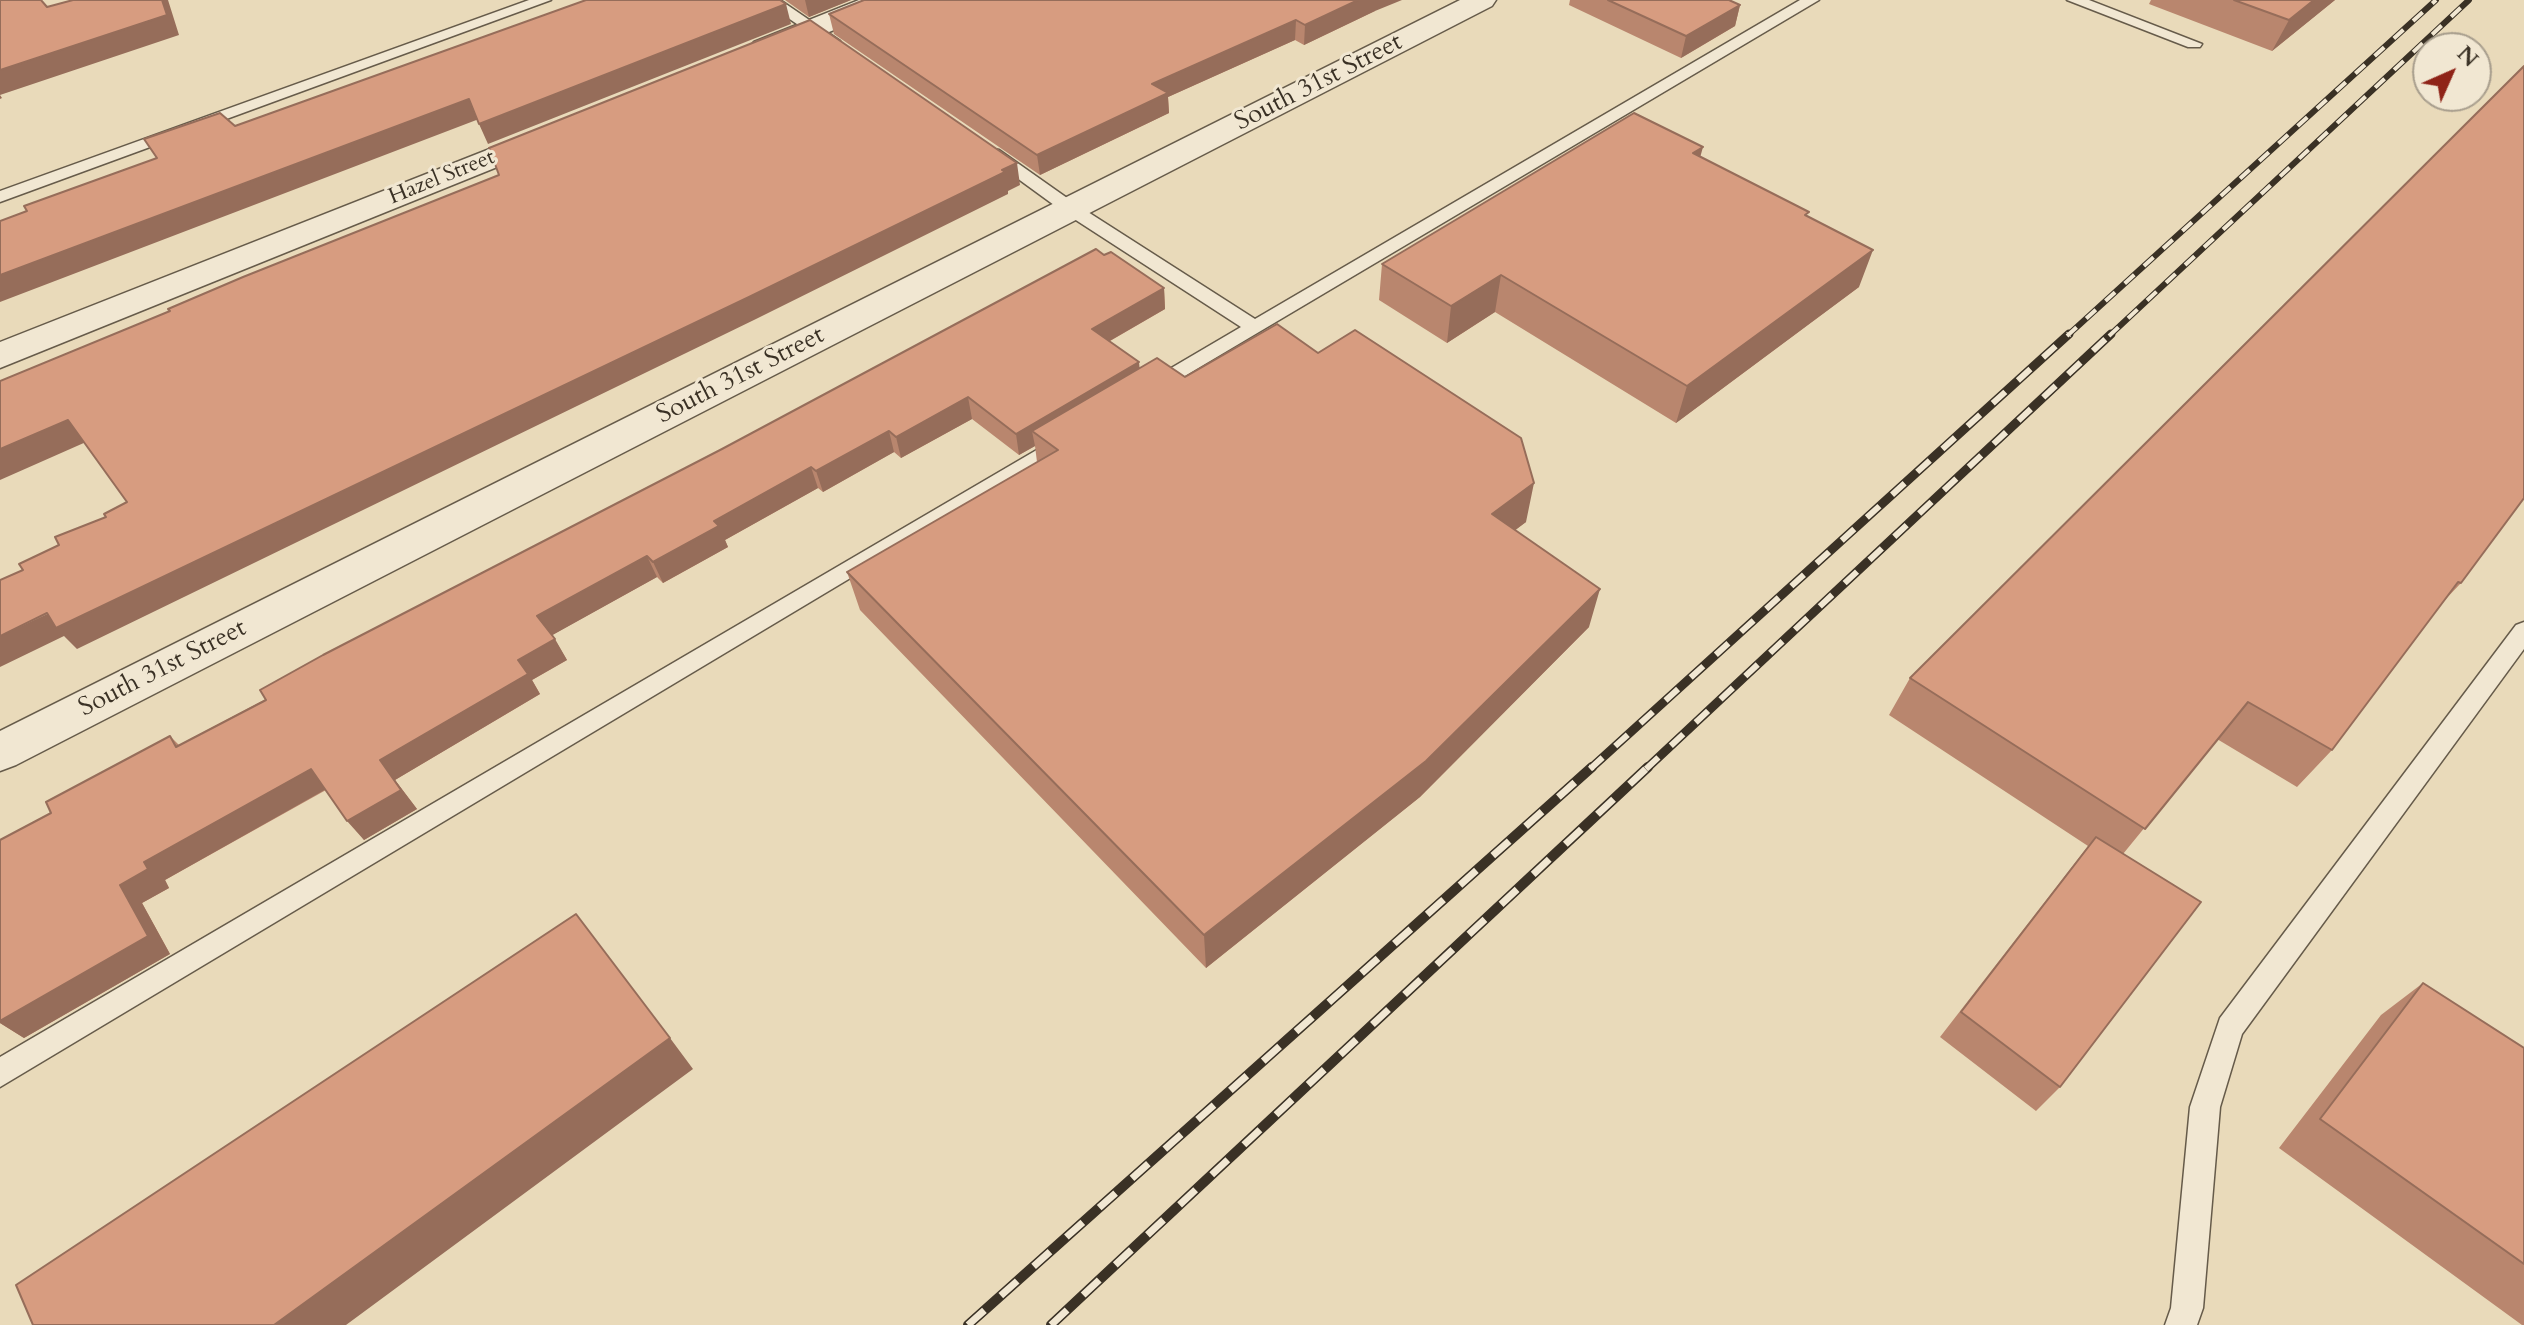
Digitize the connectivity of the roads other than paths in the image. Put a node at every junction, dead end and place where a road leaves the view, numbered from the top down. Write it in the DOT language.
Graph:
graph roads {
  1 [pos="543,0"];
  2 [pos="770,0"];
  3 [pos="884,0"];
  4 [pos="1482,0"];
  5 [pos="1811,0"];
  6 [pos="2075,0"];
  7 [pos="814,28"];
  8 [pos="2194,44"];
  9 [pos="852,55"];
  10 [pos="740,58"];
  11 [pos="577,124"];
  12 [pos="981,146"];
  13 [pos="0,197"];
  14 [pos="1071,209"];
  15 [pos="1254,327"];
  16 [pos="0,356"];
  17 [pos="1131,401"];
  18 [pos="1076,433"];
  19 [pos="2524,631"];
  20 [pos="0,752"];
  21 [pos="0,1073"];
  22 [pos="2181,1325"];
  1 -- 13 [label="lane"];
  2 -- 7 [label="lane"];
  3 -- 7 [label="street"];
  4 -- 14 [label="street, South 31st Street"];
  5 -- 15 [label="lane"];
  6 -- 8 [label="lane"];
  7 -- 9 [label="lane"];
  7 -- 10 [label="street"];
  11 -- 16 [label="street, Hazel Street"];
  12 -- 14 [label="lane"];
  14 -- 15 [label="lane"];
  14 -- 20 [label="street, South 31st Street"];
  15 -- 17 [label="lane"];
  18 -- 21 [label="lane"];
  19 -- 22 [label="lane"];
}
